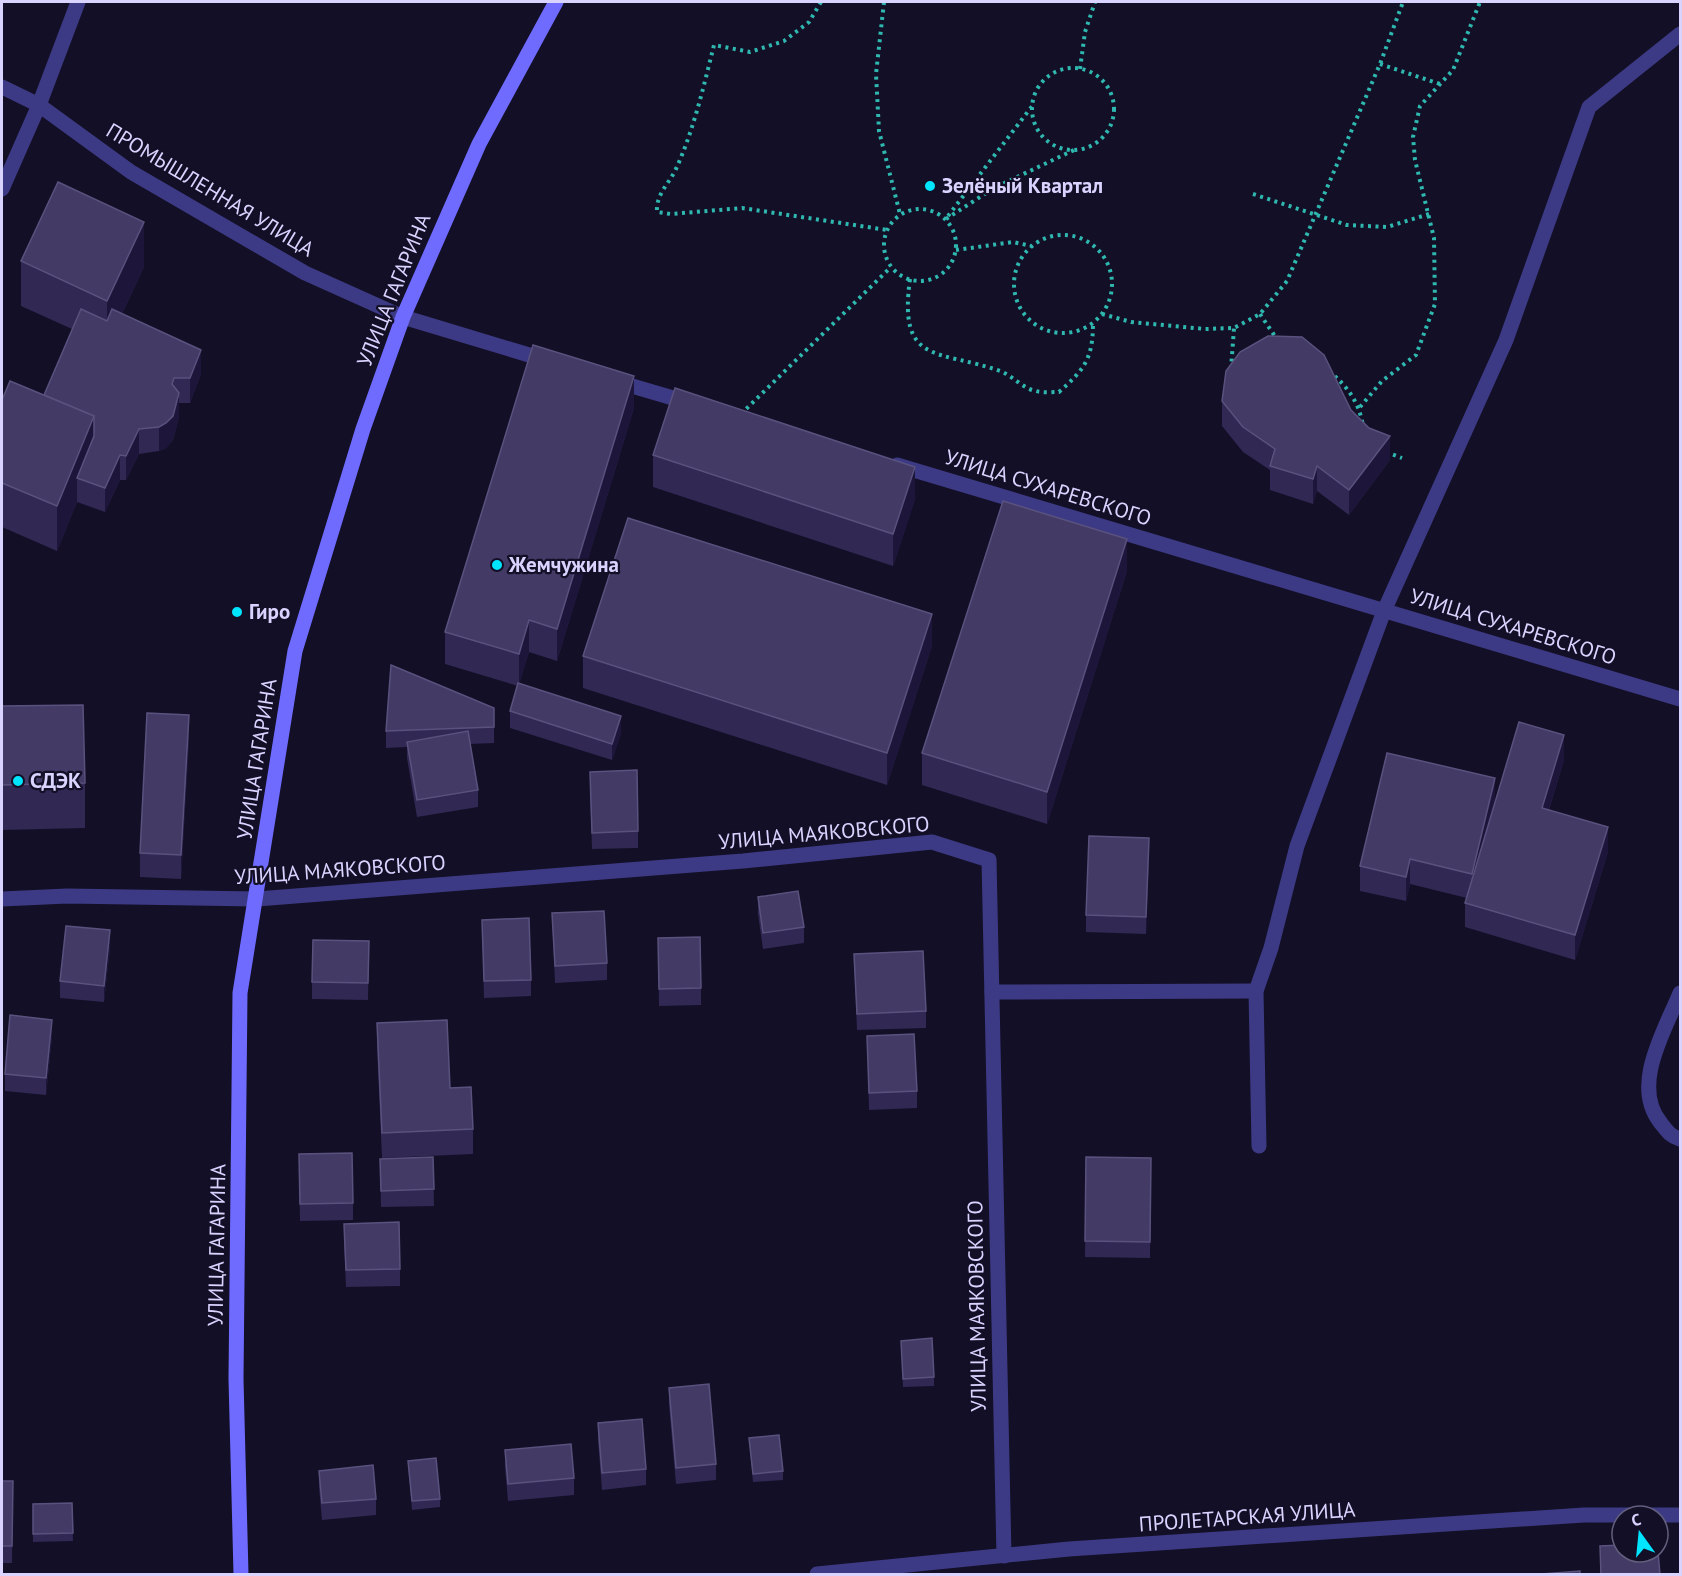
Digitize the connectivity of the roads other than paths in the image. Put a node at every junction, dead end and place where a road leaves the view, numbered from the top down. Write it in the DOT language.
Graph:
graph roads {
  1 [pos="78,2"];
  2 [pos="556,2"];
  3 [pos="1680,34"];
  4 [pos="2,87"];
  5 [pos="39,105"];
  6 [pos="2,189"];
  7 [pos="403,317"];
  8 [pos="559,364"];
  9 [pos="604,377"];
  10 [pos="738,417"];
  11 [pos="885,461"];
  12 [pos="1384,610"];
  13 [pos="1680,699"];
  14 [pos="2,899"];
  15 [pos="257,899"];
  16 [pos="1256,991"];
  17 [pos="992,992"];
  18 [pos="1680,993"];
  19 [pos="1680,1139"];
  20 [pos="1259,1146"];
  21 [pos="1680,1515"];
  22 [pos="1004,1556"];
  23 [pos="241,1575"];
  24 [pos="817,1575"];
  1 -- 5 [label="street"];
  2 -- 7 [label="main road, УЛИЦА ГАГАРИНА"];
  3 -- 12 [label="street"];
  4 -- 5 [label="street, ПРОМЫШЛЕННАЯ УЛИЦА"];
  5 -- 6 [label="street"];
  5 -- 7 [label="street, ПРОМЫШЛЕННАЯ УЛИЦА"];
  7 -- 8 [label="street"];
  7 -- 15 [label="main road, УЛИЦА ГАГАРИНА"];
  9 -- 10 [label="street"];
  11 -- 12 [label="street, УЛИЦА СУХАРЕВСКОГО"];
  12 -- 13 [label="street, УЛИЦА СУХАРЕВСКОГО"];
  12 -- 16 [label="street"];
  14 -- 15 [label="street, УЛИЦА МАЯКОВСКОГО"];
  15 -- 17 [label="street, УЛИЦА МАЯКОВСКОГО"];
  15 -- 23 [label="main road, УЛИЦА ГАГАРИНА"];
  16 -- 17 [label="street"];
  16 -- 20 [label="street"];
  17 -- 22 [label="street, УЛИЦА МАЯКОВСКОГО"];
  18 -- 19 [label="street"];
  21 -- 22 [label="street, ПРОЛЕТАРСКАЯ УЛИЦА"];
  22 -- 24 [label="street, ПРОЛЕТАРСКАЯ УЛИЦА"];
}
